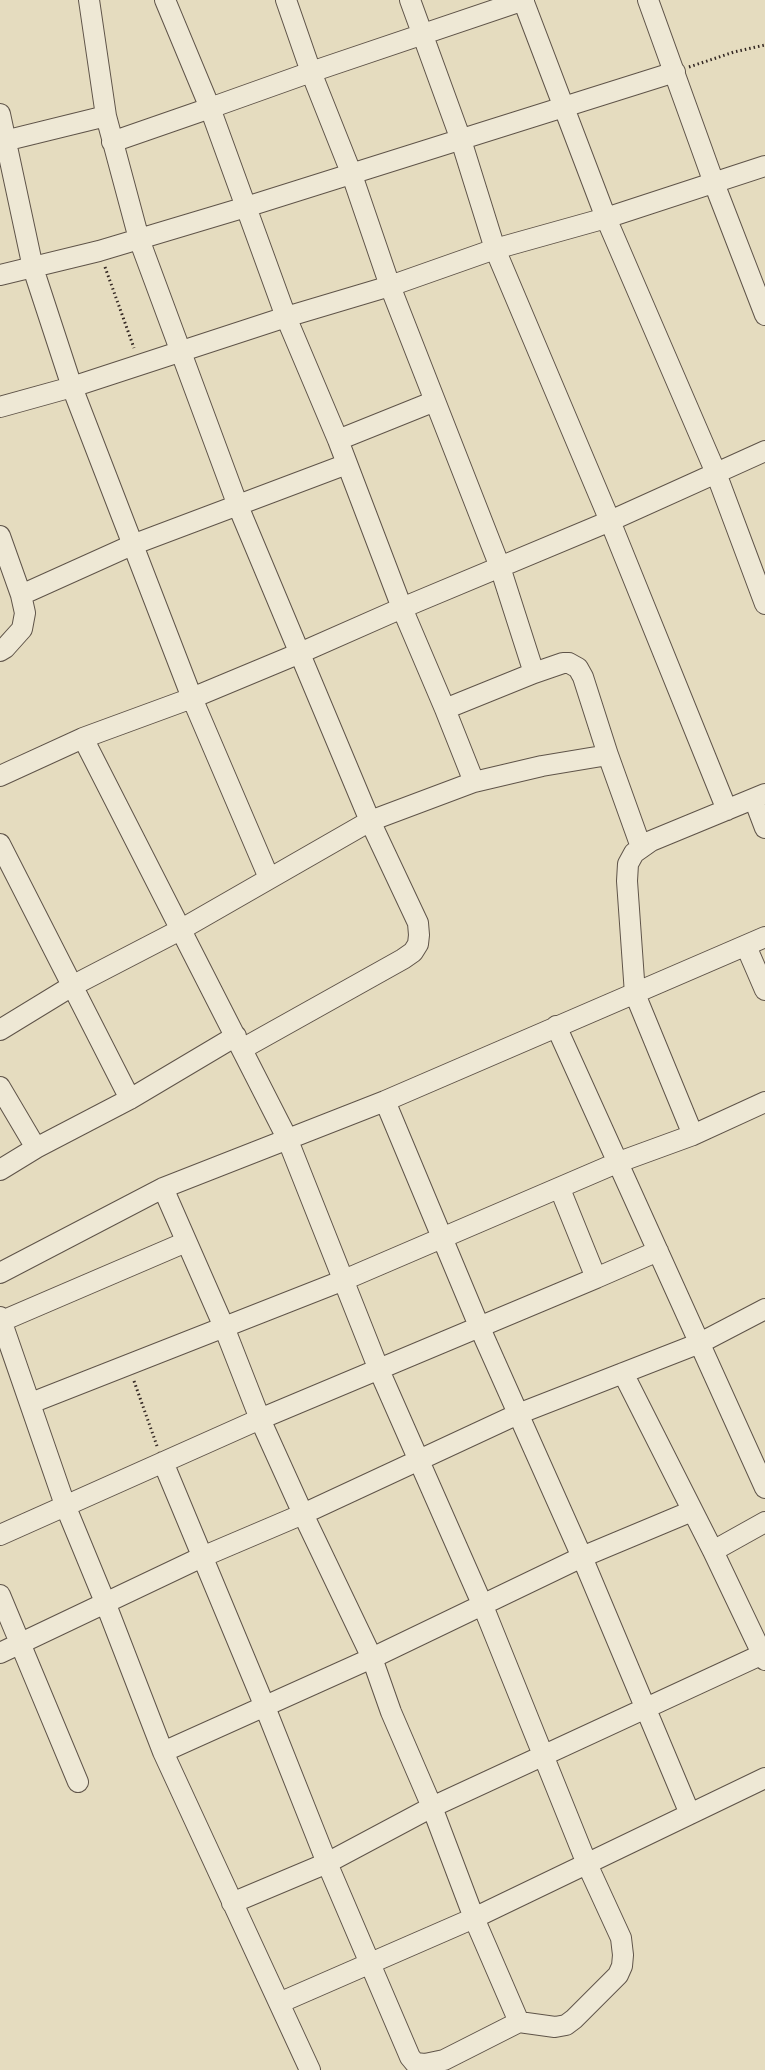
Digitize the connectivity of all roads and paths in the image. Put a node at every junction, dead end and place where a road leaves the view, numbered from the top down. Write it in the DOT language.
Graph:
graph roads {
  1 [pos="89,0"];
  2 [pos="165,0"];
  3 [pos="286,0"];
  4 [pos="410,0"];
  5 [pos="524,0"];
  6 [pos="648,0"];
  7 [pos="422,35"];
  8 [pos="765,45"];
  9 [pos="311,72"];
  10 [pos="675,72"];
  11 [pos="562,106"];
  12 [pos="210,108"];
  13 [pos="0,114"];
  14 [pos="106,116"];
  15 [pos="461,140"];
  16 [pos="3,142"];
  17 [pos="112,142"];
  18 [pos="765,166"];
  19 [pos="352,175"];
  20 [pos="714,183"];
  21 [pos="246,207"];
  22 [pos="606,218"];
  23 [pos="139,239"];
  24 [pos="495,249"];
  25 [pos="99,251"];
  26 [pos="33,268"];
  27 [pos="0,275"];
  28 [pos="390,286"];
  29 [pos="765,315"];
  30 [pos="286,317"];
  31 [pos="180,351"];
  32 [pos="140,365"];
  33 [pos="72,387"];
  34 [pos="435,401"];
  35 [pos="0,407"];
  36 [pos="338,440"];
  37 [pos="765,451"];
  38 [pos="347,464"];
  39 [pos="716,473"];
  40 [pos="238,506"];
  41 [pos="610,521"];
  42 [pos="0,536"];
  43 [pos="132,545"];
  44 [pos="500,567"];
  45 [pos="21,595"];
  46 [pos="765,604"];
  47 [pos="402,608"];
  48 [pos="0,651"];
  49 [pos="300,653"];
  50 [pos="534,673"];
  51 [pos="192,698"];
  52 [pos="445,709"];
  53 [pos="83,738"];
  54 [pos="608,754"];
  55 [pos="0,776"];
  56 [pos="474,782"];
  57 [pos="760,796"];
  58 [pos="727,810"];
  59 [pos="370,821"];
  60 [pos="765,828"];
  61 [pos="0,844"];
  62 [pos="641,847"];
  63 [pos="268,878"];
  64 [pos="180,930"];
  65 [pos="765,937"];
  66 [pos="746,946"];
  67 [pos="72,986"];
  68 [pos="765,990"];
  69 [pos="635,994"];
  70 [pos="556,1026"];
  71 [pos="0,1030"];
  72 [pos="239,1043"];
  73 [pos="0,1087"];
  74 [pos="130,1099"];
  75 [pos="385,1101"];
  76 [pos="765,1102"];
  77 [pos="693,1134"];
  78 [pos="287,1138"];
  79 [pos="36,1148"];
  80 [pos="619,1162"];
  81 [pos="0,1170"];
  82 [pos="163,1188"];
  83 [pos="560,1188"];
  84 [pos="443,1238"];
  85 [pos="186,1242"];
  86 [pos="658,1251"];
  87 [pos="0,1273"];
  88 [pos="596,1278"];
  89 [pos="344,1280"];
  90 [pos="765,1309"];
  91 [pos="1,1319"];
  92 [pos="479,1326"];
  93 [pos="224,1327"];
  94 [pos="700,1343"];
  95 [pos="128,1365"];
  96 [pos="379,1370"];
  97 [pos="623,1373"];
  98 [pos="31,1403"];
  99 [pos="518,1414"];
  100 [pos="260,1419"];
  101 [pos="757,1452"];
  102 [pos="163,1462"];
  103 [pos="418,1462"];
  104 [pos="765,1488"];
  105 [pos="65,1505"];
  106 [pos="692,1511"];
  107 [pos="303,1514"];
  108 [pos="765,1522"];
  109 [pos="0,1535"];
  110 [pos="713,1551"];
  111 [pos="202,1557"];
  112 [pos="582,1557"];
  113 [pos="0,1595"];
  114 [pos="105,1602"];
  115 [pos="483,1606"];
  116 [pos="21,1643"];
  117 [pos="0,1653"];
  118 [pos="764,1655"];
  119 [pos="372,1658"];
  120 [pos="646,1706"];
  121 [pos="265,1707"];
  122 [pos="163,1752"];
  123 [pos="544,1754"];
  124 [pos="765,1778"];
  125 [pos="78,1782"];
  126 [pos="432,1807"];
  127 [pos="690,1814"];
  128 [pos="327,1863"];
  129 [pos="587,1864"];
  130 [pos="232,1903"];
  131 [pos="474,1918"];
  132 [pos="371,1964"];
  133 [pos="279,2003"];
  134 [pos="519,2022"];
  135 [pos="310,2070"];
  1 -- 14 [label="street"];
  2 -- 12 [label="street"];
  3 -- 9 [label="street"];
  4 -- 7 [label="street"];
  5 -- 7 [label="street"];
  5 -- 11 [label="street"];
  6 -- 10 [label="street"];
  7 -- 9 [label="street"];
  7 -- 15 [label="street"];
  8 -- 10 [label="path"];
  9 -- 12 [label="street"];
  9 -- 19 [label="street"];
  10 -- 11 [label="street"];
  10 -- 20 [label="street"];
  11 -- 15 [label="street"];
  11 -- 22 [label="street"];
  12 -- 17 [label="street"];
  12 -- 21 [label="street"];
  13 -- 16 [label="street"];
  14 -- 16 [label="street"];
  14 -- 17 [label="street"];
  15 -- 19 [label="street"];
  15 -- 24 [label="street"];
  16 -- 26 [label="street"];
  17 -- 23 [label="street"];
  18 -- 20 [label="street"];
  19 -- 21 [label="street"];
  19 -- 28 [label="street"];
  20 -- 22 [label="street"];
  20 -- 29 [label="street"];
  21 -- 23 [label="street"];
  21 -- 30 [label="street"];
  22 -- 24 [label="street"];
  22 -- 39 [label="street"];
  23 -- 25 [label="street"];
  23 -- 31 [label="street"];
  24 -- 28 [label="street"];
  24 -- 41 [label="street"];
  25 -- 26 [label="street"];
  25 -- 32 [label="path"];
  26 -- 27 [label="street"];
  26 -- 33 [label="street"];
  28 -- 30 [label="street"];
  28 -- 34 [label="street"];
  30 -- 31 [label="street"];
  30 -- 36 [label="street"];
  31 -- 32 [label="street"];
  31 -- 40 [label="street"];
  32 -- 33 [label="street"];
  33 -- 35 [label="street"];
  33 -- 43 [label="street"];
  34 -- 36 [label="street"];
  34 -- 44 [label="street"];
  36 -- 38 [label="street"];
  37 -- 39 [label="street"];
  38 -- 40 [label="street"];
  38 -- 47 [label="street"];
  39 -- 41 [label="street"];
  39 -- 46 [label="street"];
  40 -- 43 [label="street"];
  40 -- 49 [label="street"];
  41 -- 44 [label="street"];
  41 -- 58 [label="street"];
  42 -- 45 [label="street"];
  43 -- 45 [label="street"];
  43 -- 51 [label="street"];
  44 -- 47 [label="street"];
  44 -- 50 [label="street"];
  45 -- 48 [label="street"];
  47 -- 49 [label="street"];
  47 -- 52 [label="street"];
  49 -- 51 [label="street"];
  49 -- 59 [label="street"];
  50 -- 52 [label="street"];
  50 -- 54 [label="street"];
  51 -- 53 [label="street"];
  51 -- 63 [label="street"];
  52 -- 56 [label="street"];
  53 -- 55 [label="street"];
  53 -- 64 [label="street"];
  54 -- 56 [label="street"];
  54 -- 62 [label="street"];
  56 -- 59 [label="street"];
  57 -- 58 [label="street"];
  57 -- 60 [label="street"];
  58 -- 62 [label="street"];
  59 -- 63 [label="street"];
  59 -- 72 [label="street"];
  61 -- 67 [label="street"];
  62 -- 69 [label="street"];
  63 -- 64 [label="street"];
  64 -- 67 [label="street"];
  64 -- 72 [label="street"];
  65 -- 66 [label="street"];
  66 -- 68 [label="street"];
  66 -- 69 [label="street"];
  67 -- 71 [label="street"];
  67 -- 74 [label="street"];
  69 -- 70 [label="street"];
  69 -- 77 [label="street"];
  70 -- 75 [label="street"];
  70 -- 80 [label="street"];
  72 -- 74 [label="street"];
  72 -- 78 [label="street"];
  73 -- 79 [label="street"];
  74 -- 79 [label="street"];
  75 -- 78 [label="street"];
  75 -- 84 [label="street"];
  76 -- 77 [label="street"];
  77 -- 80 [label="street"];
  78 -- 82 [label="street"];
  78 -- 89 [label="street"];
  79 -- 81 [label="street"];
  80 -- 83 [label="street"];
  80 -- 86 [label="street"];
  82 -- 85 [label="street"];
  82 -- 87 [label="street"];
  83 -- 84 [label="street"];
  83 -- 88 [label="street"];
  84 -- 89 [label="street"];
  84 -- 92 [label="street"];
  85 -- 91 [label="street"];
  85 -- 93 [label="street"];
  86 -- 88 [label="street"];
  86 -- 94 [label="street"];
  88 -- 92 [label="street"];
  89 -- 93 [label="street"];
  89 -- 96 [label="street"];
  90 -- 94 [label="street"];
  91 -- 98 [label="street"];
  92 -- 96 [label="street"];
  92 -- 99 [label="street"];
  93 -- 95 [label="street"];
  93 -- 100 [label="street"];
  94 -- 97 [label="street"];
  94 -- 101 [label="street"];
  95 -- 98 [label="street"];
  95 -- 102 [label="path"];
  96 -- 100 [label="street"];
  96 -- 103 [label="street"];
  97 -- 99 [label="street"];
  97 -- 106 [label="street"];
  98 -- 105 [label="street"];
  99 -- 103 [label="street"];
  99 -- 112 [label="street"];
  100 -- 102 [label="street"];
  100 -- 107 [label="street"];
  101 -- 104 [label="street"];
  102 -- 105 [label="street"];
  102 -- 111 [label="street"];
  103 -- 107 [label="street"];
  103 -- 115 [label="street"];
  105 -- 109 [label="street"];
  105 -- 114 [label="street"];
  106 -- 110 [label="street"];
  106 -- 112 [label="street"];
  107 -- 111 [label="street"];
  107 -- 119 [label="street"];
  108 -- 110 [label="street"];
  110 -- 118 [label="street"];
  111 -- 114 [label="street"];
  111 -- 121 [label="street"];
  112 -- 115 [label="street"];
  112 -- 120 [label="street"];
  113 -- 116 [label="street"];
  114 -- 116 [label="street"];
  114 -- 122 [label="street"];
  115 -- 119 [label="street"];
  115 -- 123 [label="street"];
  116 -- 117 [label="street"];
  116 -- 125 [label="street"];
  118 -- 120 [label="street"];
  119 -- 121 [label="street"];
  119 -- 126 [label="street"];
  120 -- 123 [label="street"];
  120 -- 127 [label="street"];
  121 -- 122 [label="street"];
  121 -- 128 [label="street"];
  122 -- 130 [label="street"];
  123 -- 126 [label="street"];
  123 -- 129 [label="street"];
  124 -- 127 [label="street"];
  126 -- 128 [label="street"];
  126 -- 131 [label="street"];
  127 -- 129 [label="street"];
  128 -- 130 [label="street"];
  128 -- 132 [label="street"];
  129 -- 131 [label="street"];
  129 -- 134 [label="street"];
  130 -- 133 [label="street"];
  131 -- 132 [label="street"];
  131 -- 134 [label="street"];
  132 -- 133 [label="street"];
  132 -- 134 [label="street"];
  133 -- 135 [label="street"];
}
